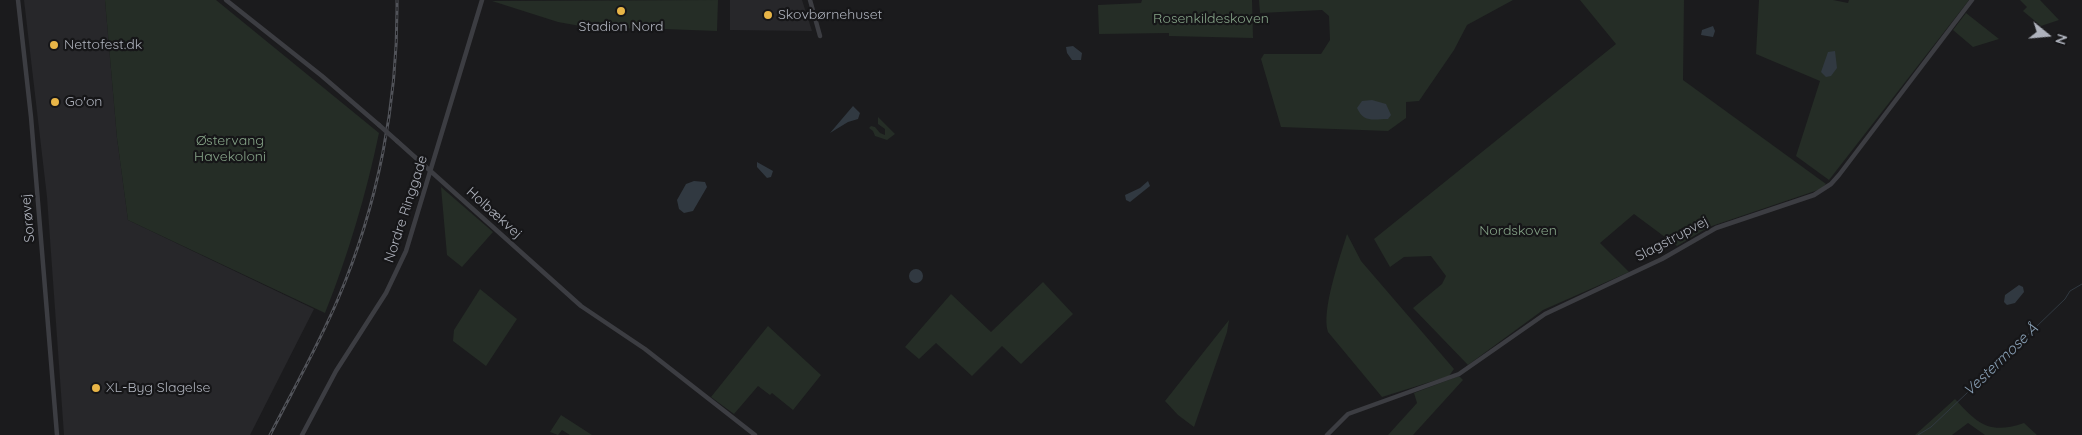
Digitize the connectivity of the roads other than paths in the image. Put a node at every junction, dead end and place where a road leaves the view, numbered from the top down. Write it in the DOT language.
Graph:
graph roads {
  1 [pos="18,0"];
  2 [pos="226,0"];
  3 [pos="482,0"];
  4 [pos="810,0"];
  5 [pos="1972,0"];
  6 [pos="820,36"];
  7 [pos="431,171"];
  8 [pos="57,435"];
  9 [pos="302,435"];
  10 [pos="755,435"];
  11 [pos="1328,435"];
  1 -- 8 [label="street, Sorøvej"];
  2 -- 7 [label="street, Holbækvej, bridge"];
  3 -- 7 [label="street, Nordre Ringgade"];
  4 -- 6 [label="street"];
  5 -- 11 [label="street, Slagstrupvej"];
  7 -- 9 [label="street, Nordre Ringgade"];
  7 -- 10 [label="street, Holbækvej"];
}
